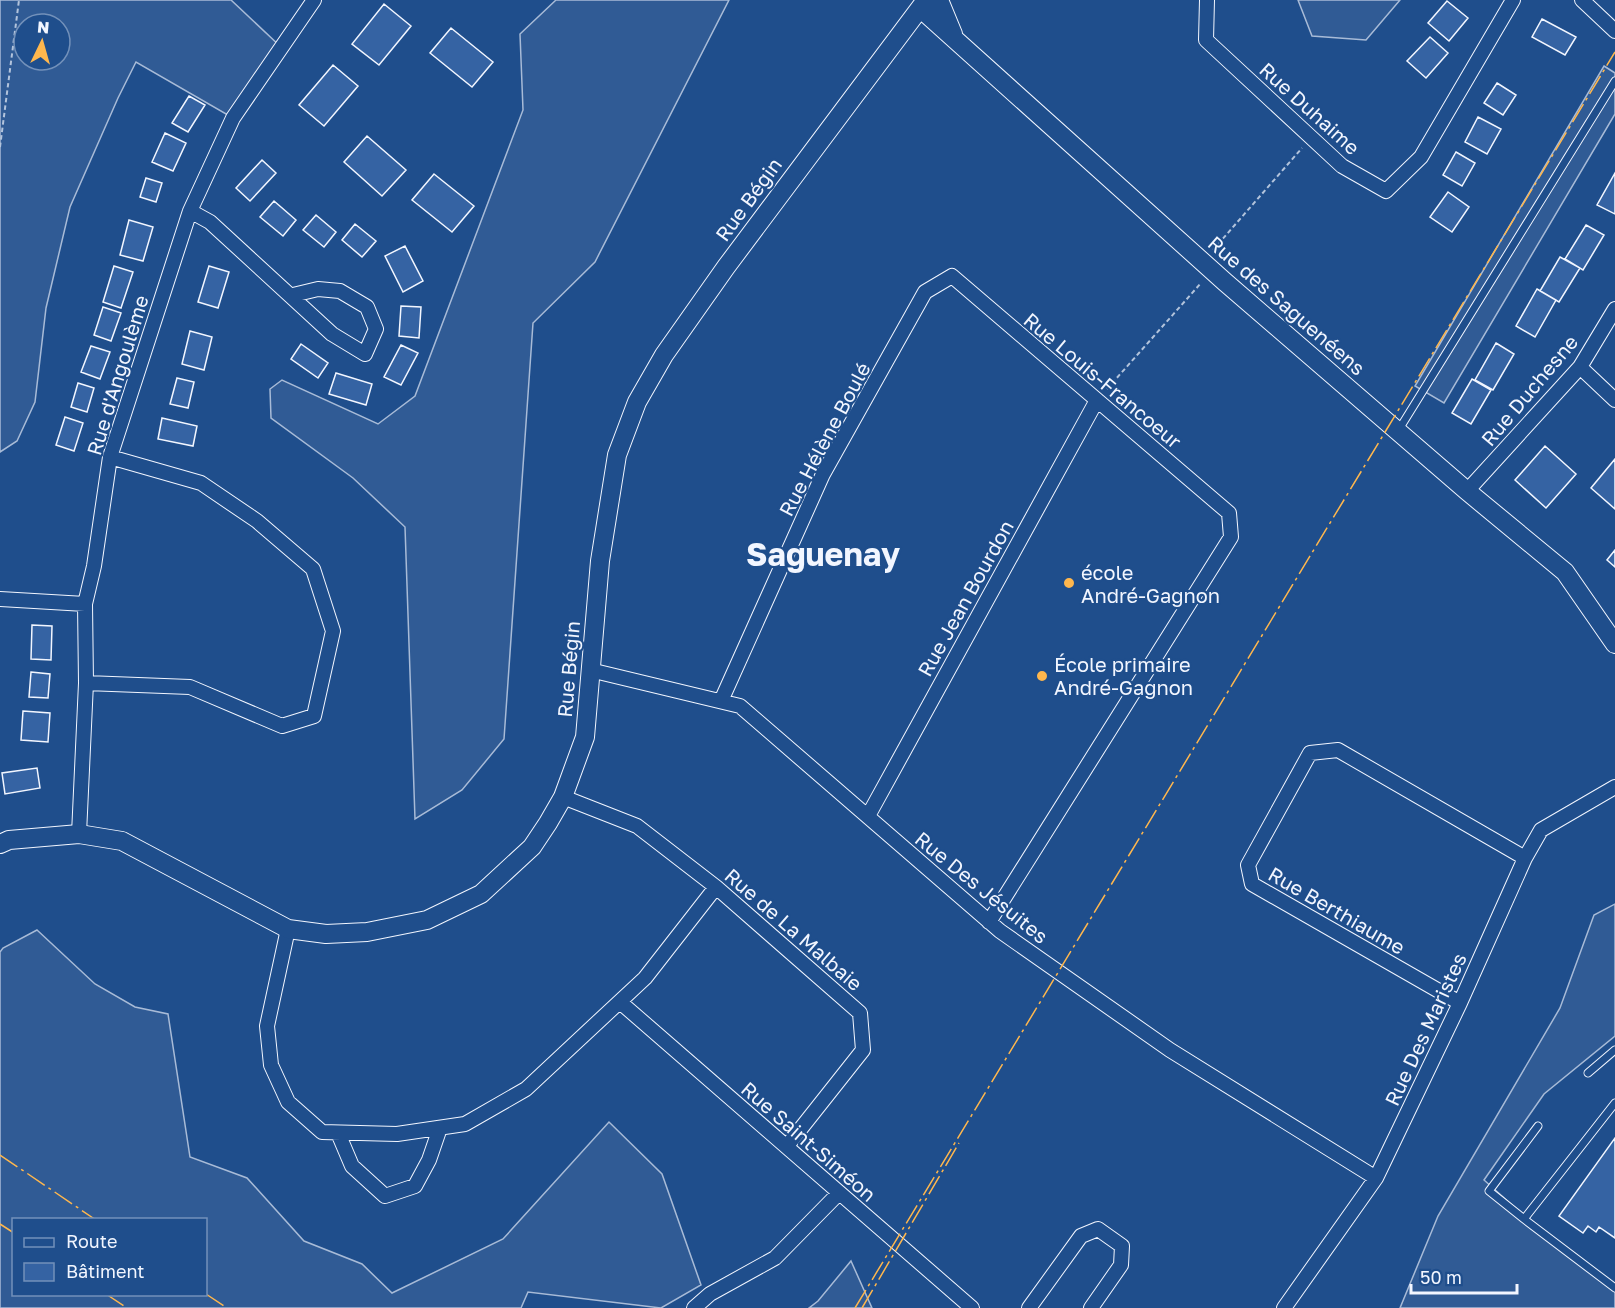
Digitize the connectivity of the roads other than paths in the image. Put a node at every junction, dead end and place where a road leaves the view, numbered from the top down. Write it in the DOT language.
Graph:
graph roads {
  1 [pos="314,0"];
  2 [pos="939,0"];
  3 [pos="1207,0"];
  4 [pos="1513,0"];
  5 [pos="1582,0"];
  6 [pos="923,4"];
  7 [pos="1615,31"];
  8 [pos="956,41"];
  9 [pos="1615,81"];
  10 [pos="190,211"];
  11 [pos="952,276"];
  12 [pos="293,295"];
  13 [pos="1615,309"];
  14 [pos="1580,366"];
  15 [pos="1097,400"];
  16 [pos="1615,400"];
  17 [pos="1398,431"];
  18 [pos="110,457"];
  19 [pos="1467,491"];
  20 [pos="0,599"];
  21 [pos="85,604"];
  22 [pos="1615,644"];
  23 [pos="591,670"];
  24 [pos="86,683"];
  25 [pos="721,701"];
  26 [pos="1615,787"];
  27 [pos="563,796"];
  28 [pos="868,816"];
  29 [pos="79,834"];
  30 [pos="0,844"];
  31 [pos="1525,858"];
  32 [pos="716,886"];
  33 [pos="989,922"];
  34 [pos="288,929"];
  35 [pos="620,1002"];
  36 [pos="1460,1003"];
  37 [pos="1615,1050"];
  38 [pos="1588,1073"];
  39 [pos="1615,1103"];
  40 [pos="1538,1126"];
  41 [pos="440,1128"];
  42 [pos="338,1133"];
  43 [pos="787,1146"];
  44 [pos="1376,1178"];
  45 [pos="839,1193"];
  46 [pos="1524,1219"];
  47 [pos="1615,1288"];
  48 [pos="694,1308"];
  49 [pos="972,1308"];
  50 [pos="1029,1308"];
  51 [pos="1091,1308"];
  52 [pos="1284,1308"];
  1 -- 10 [label="street, Rue d'Angoulème"];
  2 -- 8 [label="street"];
  3 -- 4 [label="street, Rue Duhaime"];
  5 -- 7 [label="street"];
  6 -- 8 [label="street, Rue des Saguenéens"];
  6 -- 23 [label="street, Rue Bégin"];
  8 -- 17 [label="street, Rue des Saguenéens"];
  9 -- 17 [label="lane"];
  10 -- 12 [label="street"];
  10 -- 18 [label="street, Rue d'Angoulème"];
  11 -- 15 [label="street, Rue Louis-Francoeur"];
  11 -- 25 [label="street, Rue Hélène Boulé"];
  12 -- 12 [label="street"];
  13 -- 14 [label="street, Rue Duchesne"];
  14 -- 16 [label="street"];
  14 -- 19 [label="street, Rue Duchesne"];
  15 -- 28 [label="street, Rue Jean Bourdon"];
  15 -- 33 [label="street, Rue Louis-Francoeur"];
  17 -- 19 [label="street, Rue des Saguenéens"];
  18 -- 21 [label="street, Rue d'Angoulème"];
  18 -- 24 [label="street"];
  19 -- 22 [label="street, Rue des Saguenéens"];
  20 -- 21 [label="street"];
  21 -- 24 [label="street, Rue d'Angoulème"];
  23 -- 25 [label="street, Rue Des Jésuites"];
  23 -- 27 [label="street, Rue Bégin"];
  24 -- 29 [label="street, Rue d'Angoulème"];
  25 -- 28 [label="street, Rue Des Jésuites"];
  26 -- 31 [label="street, Rue Des Maristes"];
  27 -- 32 [label="street, Rue de La Malbaie"];
  27 -- 34 [label="street, Rue Bégin"];
  28 -- 33 [label="street, Rue Des Jésuites"];
  29 -- 30 [label="street, Rue Bégin"];
  29 -- 34 [label="street, Rue Bégin"];
  31 -- 36 [label="street, Rue Des Maristes"];
  31 -- 36 [label="street, Rue Berthiaume"];
  32 -- 35 [label="street"];
  32 -- 43 [label="street, Rue de La Malbaie"];
  33 -- 44 [label="street, Rue Des Jésuites"];
  34 -- 42 [label="street"];
  35 -- 41 [label="street"];
  35 -- 43 [label="street, Rue Saint-Siméon"];
  36 -- 44 [label="street, Rue Des Maristes"];
  37 -- 38 [label="lane"];
  39 -- 46 [label="lane"];
  40 -- 46 [label="lane"];
  41 -- 42 [label="street"];
  41 -- 42 [label="street"];
  43 -- 45 [label="street, Rue Saint-Siméon"];
  44 -- 52 [label="street, Rue Des Maristes"];
  45 -- 48 [label="street"];
  45 -- 49 [label="street, Rue Saint-Siméon"];
  46 -- 47 [label="lane"];
  50 -- 51 [label="street"];
}
